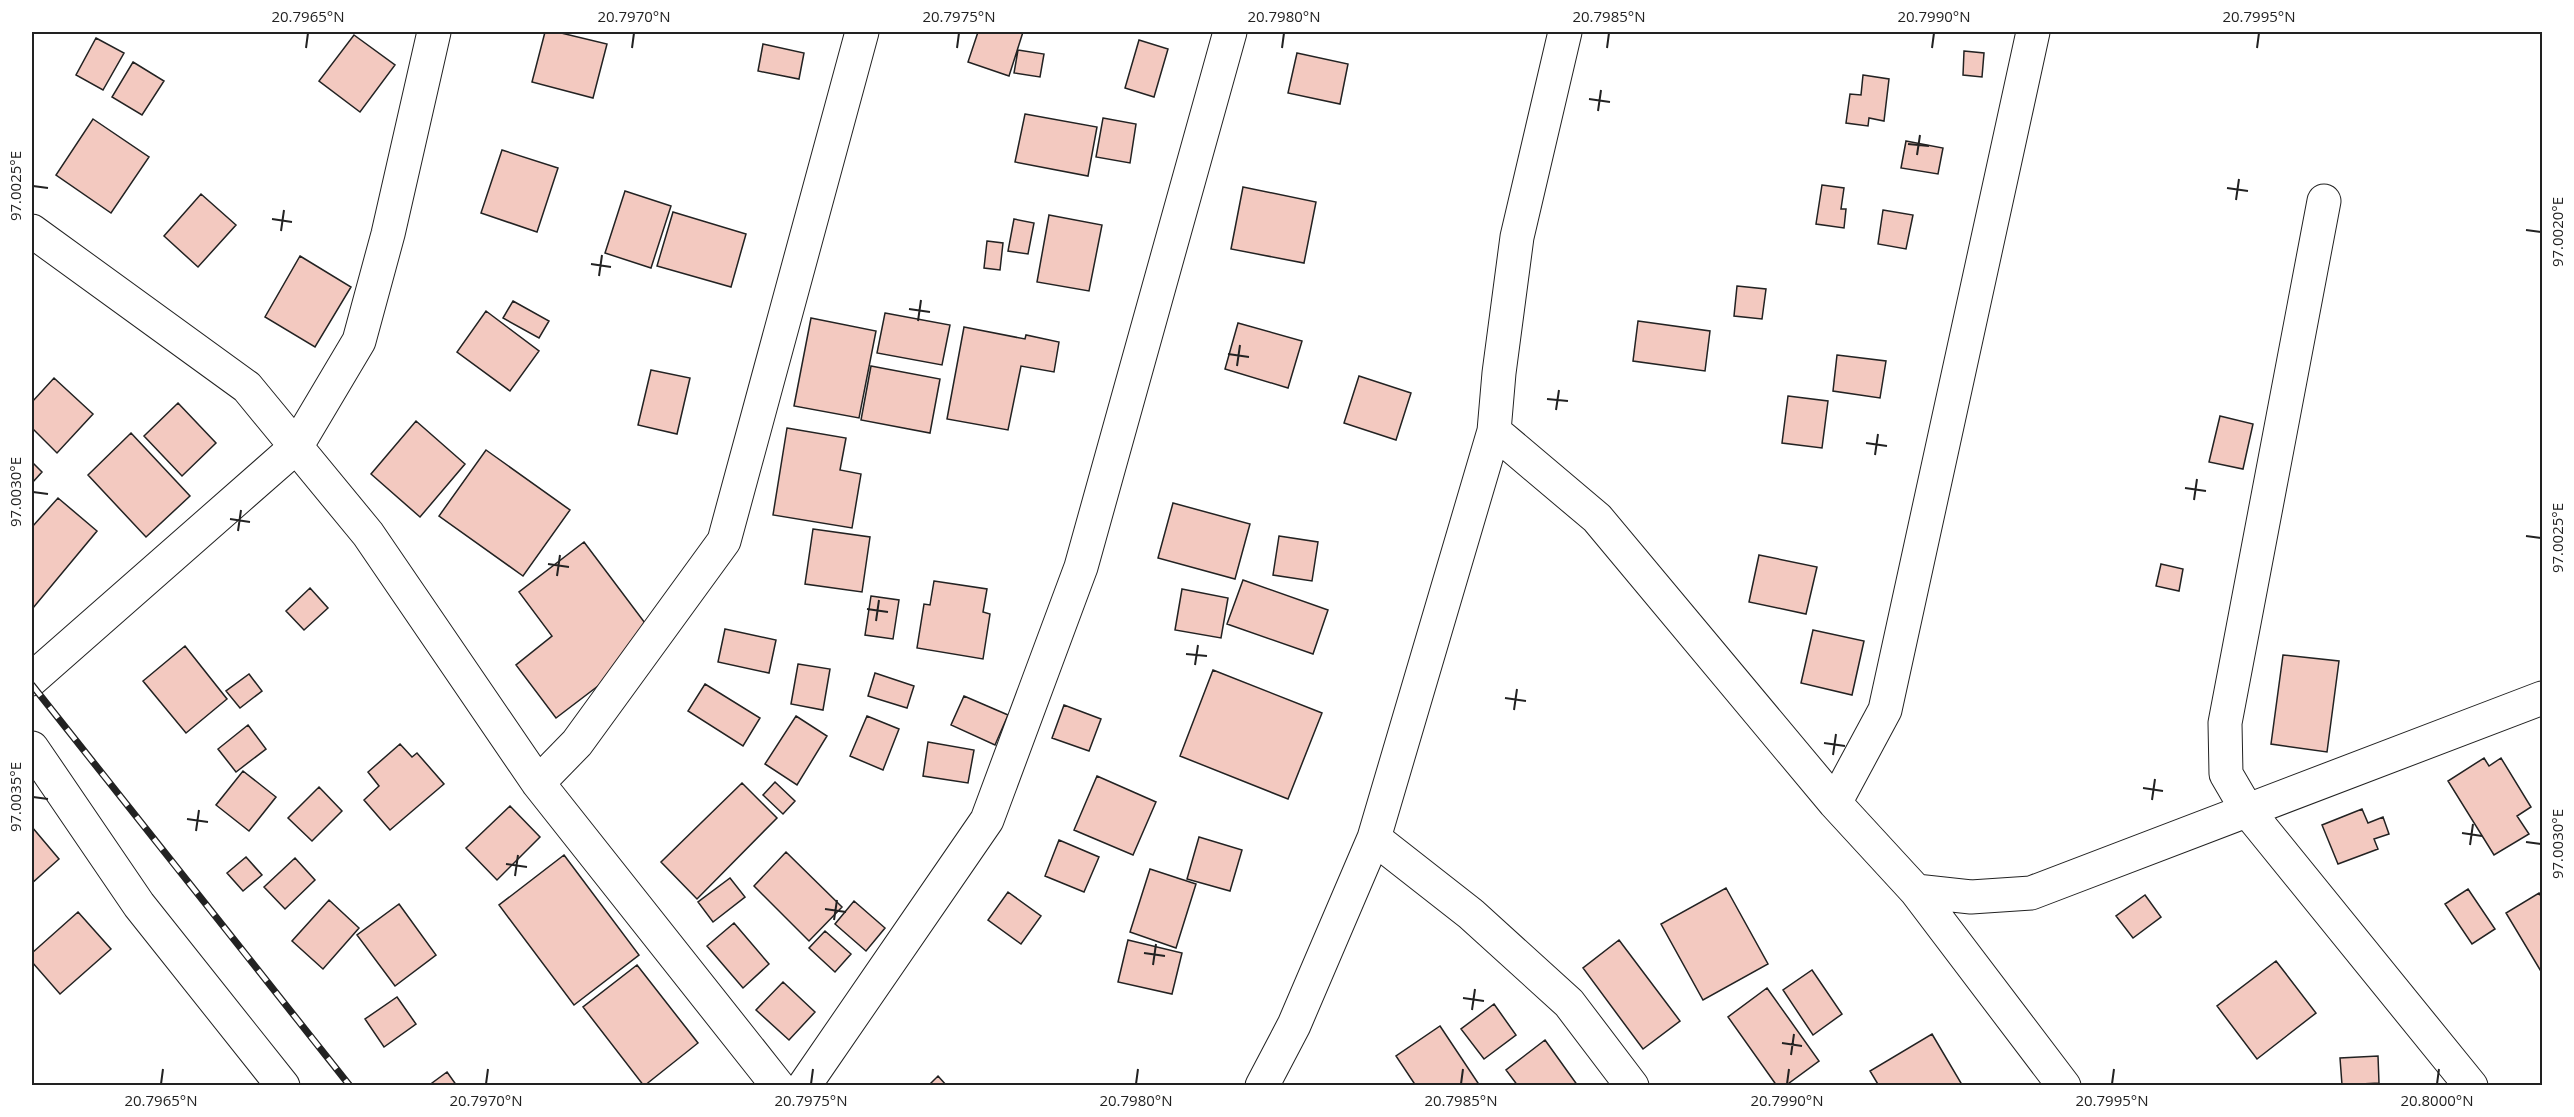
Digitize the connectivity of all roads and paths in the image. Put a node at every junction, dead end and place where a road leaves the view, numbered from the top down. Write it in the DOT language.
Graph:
graph roads {
  1 [pos="862,32"];
  2 [pos="1230,32"];
  3 [pos="1557,32"];
  4 [pos="2033,32"];
  5 [pos="429,34"];
  6 [pos="2324,201"];
  7 [pos="32,231"];
  8 [pos="1494,431"];
  9 [pos="296,447"];
  10 [pos="32,679"];
  11 [pos="2542,698"];
  12 [pos="32,748"];
  13 [pos="538,783"];
  14 [pos="1835,803"];
  15 [pos="2247,810"];
  16 [pos="1374,838"];
  17 [pos="1916,891"];
  18 [pos="283,1086"];
  19 [pos="778,1086"];
  20 [pos="804,1086"];
  21 [pos="1262,1086"];
  22 [pos="1632,1086"];
  23 [pos="2064,1086"];
  24 [pos="2471,1086"];
  1 -- 13 [label="street"];
  2 -- 20 [label="street"];
  3 -- 8 [label="street"];
  4 -- 14 [label="street"];
  5 -- 9 [label="street"];
  6 -- 15 [label="street"];
  7 -- 9 [label="street"];
  8 -- 14 [label="street"];
  8 -- 16 [label="street"];
  9 -- 10 [label="street"];
  9 -- 13 [label="street"];
  11 -- 15 [label="street"];
  12 -- 18 [label="street"];
  13 -- 19 [label="street"];
  14 -- 17 [label="street"];
  15 -- 17 [label="street"];
  15 -- 24 [label="street"];
  16 -- 21 [label="street"];
  16 -- 22 [label="street"];
  17 -- 23 [label="street"];
}
